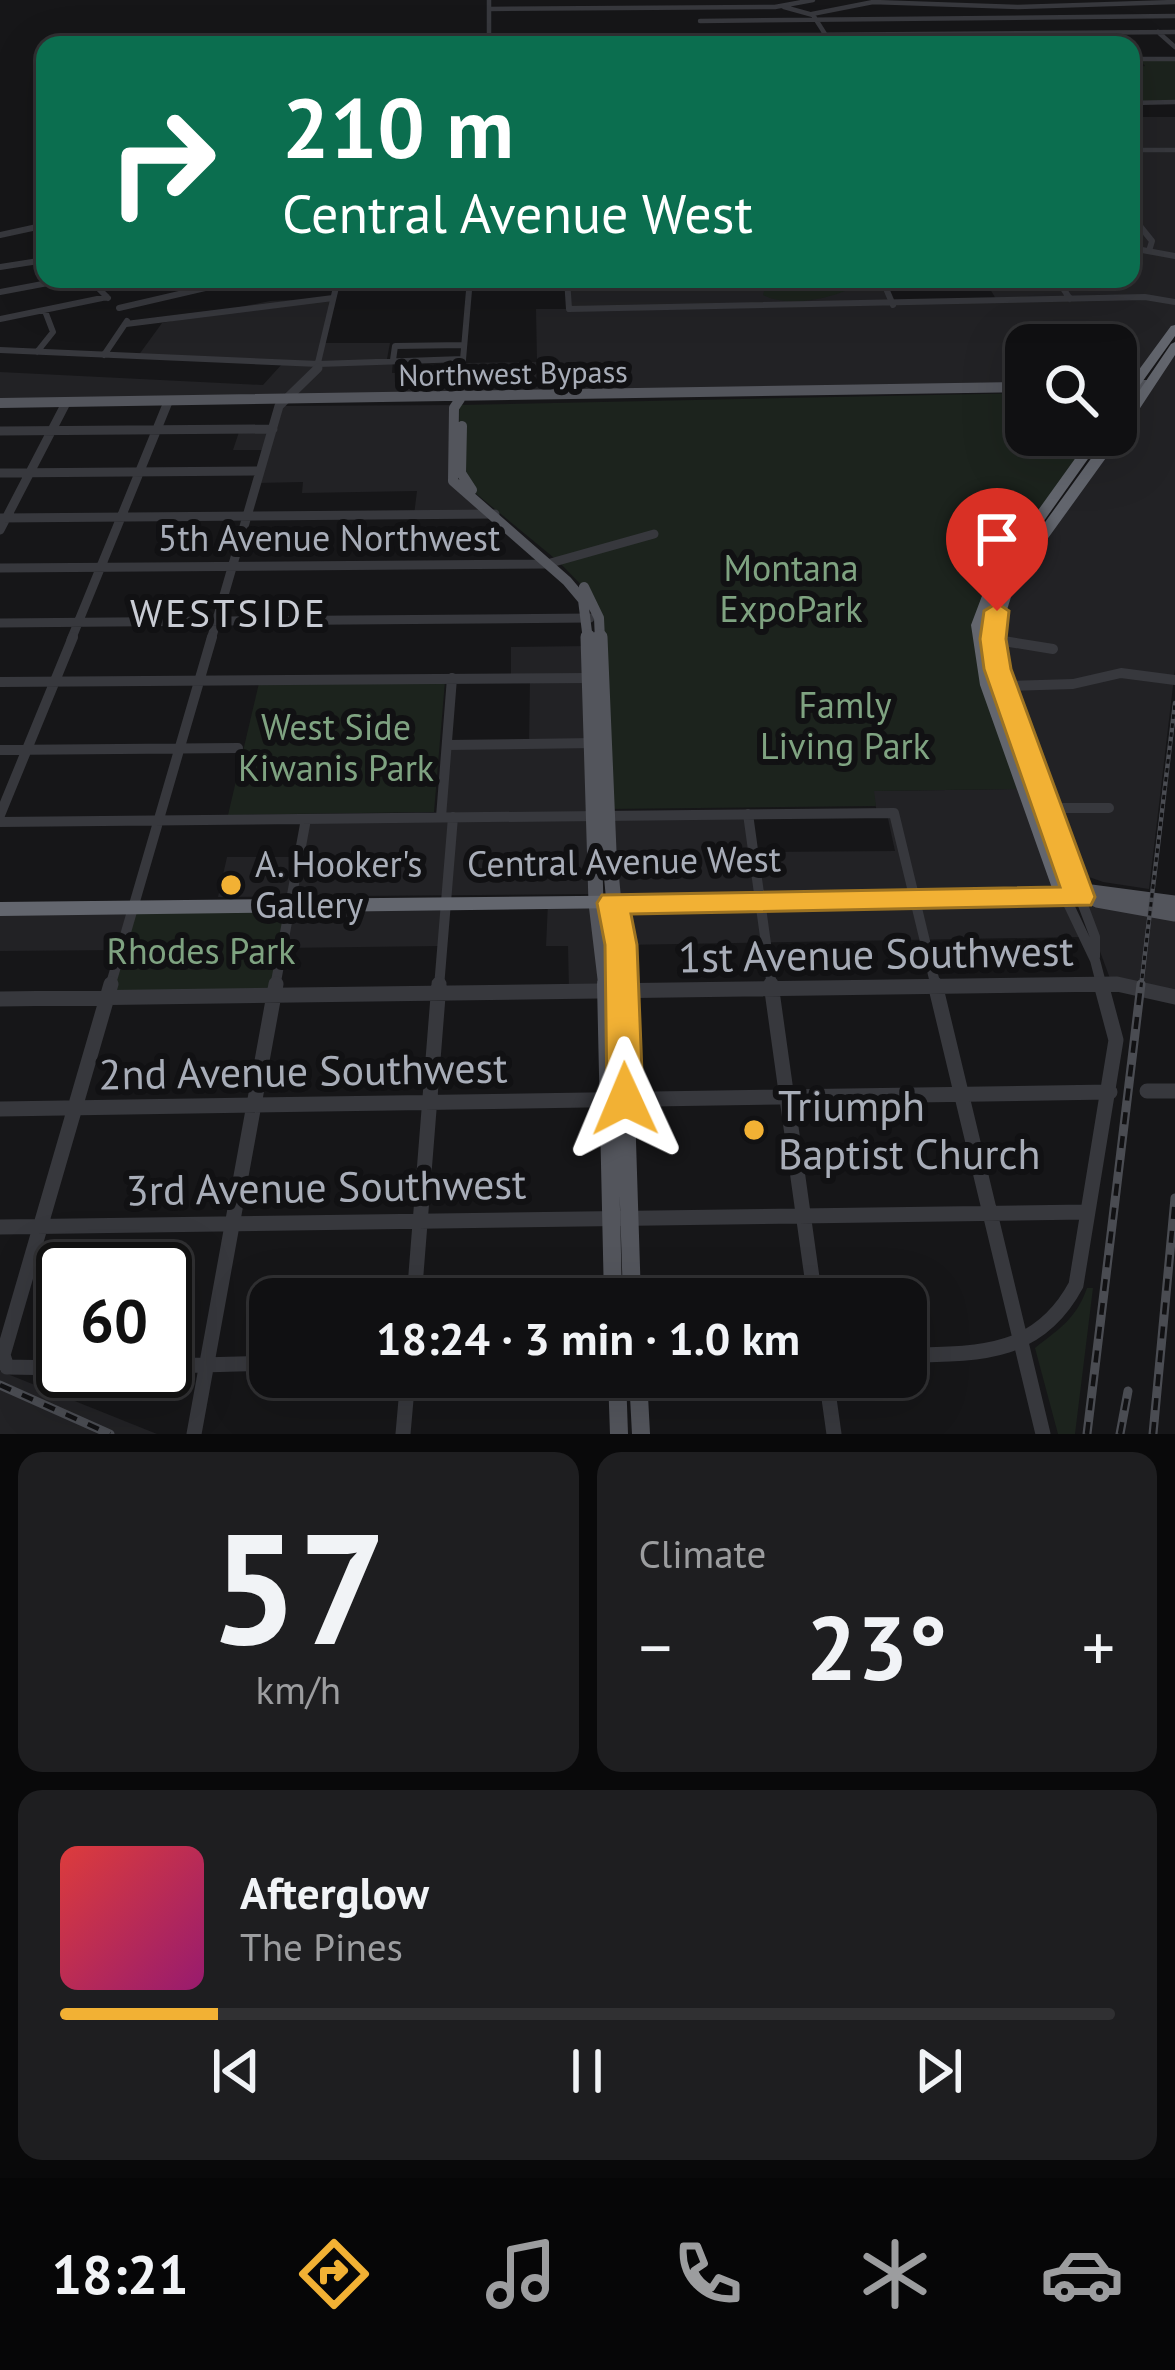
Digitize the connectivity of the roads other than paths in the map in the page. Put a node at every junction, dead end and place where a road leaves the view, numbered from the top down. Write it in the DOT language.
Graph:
graph roads {
  1 [pos="489,0"];
  2 [pos="813,0"];
  3 [pos="936,2"];
  4 [pos="1164,2"];
  5 [pos="1175,2"];
  6 [pos="1062,3"];
  7 [pos="694,5"];
  8 [pos="781,6"];
  9 [pos="489,9"];
  10 [pos="888,13"];
  11 [pos="945,15"];
  12 [pos="1175,15"];
  13 [pos="815,17"];
  14 [pos="1076,17"];
  15 [pos="700,21"];
  16 [pos="1116,32"];
  17 [pos="1158,32"];
  18 [pos="1175,32"];
  19 [pos="1001,33"];
  20 [pos="1046,33"];
  21 [pos="914,34"];
  22 [pos="958,34"];
  23 [pos="705,35"];
  24 [pos="764,35"];
  25 [pos="489,36"];
  26 [pos="656,36"];
  27 [pos="777,36"];
  28 [pos="826,36"];
  29 [pos="885,36"];
  30 [pos="1004,36"];
  31 [pos="1049,36"];
  32 [pos="1120,36"];
  33 [pos="1174,46"];
  34 [pos="1140,56"];
  35 [pos="1143,59"];
  36 [pos="1175,59"];
  37 [pos="1175,102"];
  38 [pos="1140,103"];
  39 [pos="1175,150"];
  40 [pos="1140,151"];
  41 [pos="36,226"];
  42 [pos="1140,226"];
  43 [pos="0,235"];
  44 [pos="1140,250"];
  45 [pos="1149,251"];
  46 [pos="1175,256"];
  47 [pos="36,261"];
  48 [pos="0,267"];
  49 [pos="36,285"];
  50 [pos="98,288"];
  51 [pos="205,288"];
  52 [pos="336,288"];
  53 [pos="469,288"];
  54 [pos="568,288"];
  55 [pos="885,288"];
  56 [pos="1063,288"];
  57 [pos="0,292"];
  58 [pos="107,297"];
  59 [pos="333,298"];
  60 [pos="1070,299"];
  61 [pos="1175,302"];
  62 [pos="892,305"];
  63 [pos="119,308"];
  64 [pos="45,311"];
  65 [pos="0,319"];
  66 [pos="126,324"];
  67 [pos="1175,328"];
  68 [pos="464,346"];
  69 [pos="1175,346"];
  70 [pos="0,350"];
  71 [pos="37,352"];
  72 [pos="104,355"];
  73 [pos="463,359"];
  74 [pos="393,360"];
  75 [pos="319,364"];
  76 [pos="1137,381"];
  77 [pos="1137,383"];
  78 [pos="1005,390"];
  79 [pos="459,402"];
  80 [pos="280,404"];
  81 [pos="64,405"];
  82 [pos="167,405"];
  83 [pos="0,406"];
  84 [pos="273,429"];
  85 [pos="156,430"];
  86 [pos="0,431"];
  87 [pos="51,431"];
  88 [pos="1084,456"];
  89 [pos="1101,456"];
  90 [pos="260,471"];
  91 [pos="29,472"];
  92 [pos="139,472"];
  93 [pos="0,473"];
  94 [pos="493,514"];
  95 [pos="247,516"];
  96 [pos="3,518"];
  97 [pos="121,518"];
  98 [pos="0,530"];
  99 [pos="654,534"];
  100 [pos="553,563"];
  101 [pos="233,566"];
  102 [pos="101,567"];
  103 [pos="0,568"];
  104 [pos="593,618"];
  105 [pos="217,621"];
  106 [pos="78,622"];
  107 [pos="0,623"];
  108 [pos="986,638"];
  109 [pos="1053,649"];
  110 [pos="452,678"];
  111 [pos="596,678"];
  112 [pos="200,680"];
  113 [pos="1175,680"];
  114 [pos="0,682"];
  115 [pos="55,682"];
  116 [pos="996,686"];
  117 [pos="597,743"];
  118 [pos="447,745"];
  119 [pos="180,748"];
  120 [pos="238,748"];
  121 [pos="0,749"];
  122 [pos="28,749"];
  123 [pos="1041,808"];
  124 [pos="1109,808"];
  125 [pos="748,814"];
  126 [pos="601,816"];
  127 [pos="447,817"];
  128 [pos="0,818"];
  129 [pos="306,819"];
  130 [pos="159,820"];
  131 [pos="1067,862"];
  132 [pos="1071,893"];
  133 [pos="914,894"];
  134 [pos="1131,894"];
  135 [pos="760,896"];
  136 [pos="604,898"];
  137 [pos="444,900"];
  138 [pos="290,901"];
  139 [pos="135,903"];
  140 [pos="1175,903"];
  141 [pos="0,904"];
  142 [pos="1175,914"];
  143 [pos="1103,985"];
  144 [pos="937,987"];
  145 [pos="772,989"];
  146 [pos="614,991"];
  147 [pos="437,993"];
  148 [pos="273,995"];
  149 [pos="109,997"];
  150 [pos="1175,997"];
  151 [pos="0,998"];
  152 [pos="1147,1091"];
  153 [pos="1175,1091"];
  154 [pos="1110,1092"];
  155 [pos="963,1094"];
  156 [pos="787,1096"];
  157 [pos="616,1099"];
  158 [pos="429,1102"];
  159 [pos="253,1105"];
  160 [pos="76,1107"];
  161 [pos="0,1108"];
  162 [pos="1086,1212"];
  163 [pos="993,1214"];
  164 [pos="804,1216"];
  165 [pos="620,1219"];
  166 [pos="419,1221"];
  167 [pos="232,1224"];
  168 [pos="0,1227"];
  169 [pos="42,1227"];
  170 [pos="37,1242"];
  171 [pos="36,1247"];
  172 [pos="415,1278"];
  173 [pos="615,1278"];
  174 [pos="629,1278"];
  175 [pos="812,1278"];
  176 [pos="1024,1341"];
  177 [pos="927,1355"];
  178 [pos="249,1364"];
  179 [pos="192,1365"];
  180 [pos="207,1365"];
  181 [pos="36,1369"];
  182 [pos="406,1398"];
  183 [pos="617,1398"];
  184 [pos="639,1398"];
  185 [pos="829,1398"];
  186 [pos="194,1434"];
  187 [pos="403,1434"];
  188 [pos="619,1434"];
  189 [pos="641,1434"];
  190 [pos="834,1434"];
  191 [pos="1045,1434"];
  1 -- 9 [label="street"];
  2 -- 8 [label="street"];
  3 -- 6 [label="street"];
  3 -- 11 [label="street"];
  3 -- 13 [label="street"];
  4 -- 5 [label="street"];
  4 -- 6 [label="street"];
  4 -- 12 [label="street"];
  6 -- 14 [label="street"];
  7 -- 8 [label="street"];
  7 -- 9 [label="street"];
  7 -- 15 [label="street"];
  8 -- 13 [label="street"];
  9 -- 25 [label="street"];
  10 -- 11 [label="street"];
  11 -- 13 [label="street"];
  11 -- 14 [label="street"];
  11 -- 22 [label="street"];
  12 -- 14 [label="street"];
  13 -- 15 [label="street"];
  13 -- 28 [label="street"];
  15 -- 23 [label="street"];
  16 -- 17 [label="street"];
  16 -- 20 [label="street"];
  16 -- 32 [label="street"];
  17 -- 18 [label="street"];
  17 -- 33 [label="street"];
  19 -- 20 [label="street"];
  19 -- 22 [label="street"];
  19 -- 30 [label="street"];
  20 -- 31 [label="street"];
  21 -- 22 [label="street"];
  21 -- 29 [label="street"];
  23 -- 24 [label="street"];
  23 -- 26 [label="street"];
  24 -- 27 [label="street"];
  34 -- 35 [label="street"];
  35 -- 36 [label="street"];
  37 -- 38 [label="street"];
  39 -- 40 [label="street"];
  41 -- 43 [label="street"];
  42 -- 45 [label="street"];
  44 -- 45 [label="street"];
  45 -- 46 [label="street"];
  47 -- 48 [label="street"];
  49 -- 57 [label="street"];
  50 -- 58 [label="street"];
  51 -- 63 [label="street"];
  52 -- 59 [label="street"];
  53 -- 68 [label="street"];
  54 -- 62 [label="street"];
  55 -- 62 [label="street"];
  56 -- 60 [label="street"];
  58 -- 63 [label="street"];
  58 -- 64 [label="street"];
  59 -- 66 [label="street"];
  59 -- 75 [label="street"];
  60 -- 61 [label="street"];
  60 -- 62 [label="street"];
  63 -- 66 [label="street"];
  64 -- 65 [label="street"];
  64 -- 71 [label="street"];
  66 -- 72 [label="street"];
  67 -- 76 [label="highway"];
  68 -- 73 [label="street"];
  68 -- 74 [label="street"];
  69 -- 77 [label="highway"];
  70 -- 71 [label="street"];
  71 -- 72 [label="street"];
  72 -- 75 [label="street"];
  73 -- 74 [label="street"];
  73 -- 79 [label="street"];
  74 -- 75 [label="street"];
  75 -- 80 [label="street"];
  78 -- 79 [label="main road, Northwest Bypass"];
  79 -- 80 [label="main road, Northwest Bypass"];
  79 -- 94 [label="main road"];
  80 -- 82 [label="main road, Northwest Bypass"];
  80 -- 84 [label="street"];
  81 -- 82 [label="main road, Northwest Bypass"];
  81 -- 83 [label="main road, Northwest Bypass"];
  81 -- 87 [label="street"];
  82 -- 85 [label="street"];
  84 -- 85 [label="street"];
  84 -- 90 [label="street"];
  85 -- 87 [label="street"];
  85 -- 92 [label="street"];
  86 -- 87 [label="street"];
  87 -- 91 [label="street"];
  88 -- 108 [label="highway"];
  89 -- 108 [label="highway"];
  90 -- 92 [label="street"];
  90 -- 95 [label="street"];
  91 -- 92 [label="street"];
  91 -- 93 [label="street"];
  91 -- 96 [label="street"];
  92 -- 97 [label="street"];
  94 -- 95 [label="street"];
  94 -- 100 [label="main road"];
  95 -- 97 [label="street"];
  95 -- 101 [label="street"];
  96 -- 97 [label="street"];
  96 -- 98 [label="street"];
  97 -- 102 [label="street"];
  99 -- 100 [label="street, 5th Avenue Northwest"];
  100 -- 101 [label="street, 5th Avenue Northwest"];
  100 -- 104 [label="main road"];
  101 -- 102 [label="street, 5th Avenue Northwest"];
  101 -- 105 [label="street"];
  102 -- 103 [label="street, 5th Avenue Northwest"];
  102 -- 106 [label="street"];
  104 -- 105 [label="street"];
  104 -- 111 [label="main road"];
  105 -- 106 [label="street"];
  105 -- 112 [label="street"];
  106 -- 107 [label="street"];
  106 -- 115 [label="street"];
  108 -- 109 [label="street"];
  108 -- 116 [label="highway"];
  110 -- 111 [label="street"];
  110 -- 112 [label="street"];
  110 -- 118 [label="street"];
  111 -- 117 [label="main road"];
  112 -- 115 [label="street"];
  112 -- 119 [label="street"];
  113 -- 116 [label="street"];
  114 -- 115 [label="street"];
  115 -- 122 [label="street"];
  116 -- 123 [label="highway"];
  117 -- 118 [label="street"];
  117 -- 126 [label="main road"];
  118 -- 127 [label="street"];
  119 -- 120 [label="street"];
  119 -- 122 [label="street"];
  119 -- 130 [label="street"];
  121 -- 122 [label="street"];
  122 -- 128 [label="street"];
  123 -- 124 [label="street"];
  123 -- 131 [label="highway"];
  123 -- 132 [label="highway"];
  125 -- 126 [label="street"];
  125 -- 133 [label="street"];
  125 -- 135 [label="street"];
  126 -- 127 [label="street"];
  126 -- 136 [label="main road"];
  127 -- 129 [label="street"];
  127 -- 137 [label="street"];
  128 -- 130 [label="street"];
  129 -- 130 [label="street"];
  129 -- 138 [label="street"];
  130 -- 139 [label="street"];
  131 -- 132 [label="highway"];
  131 -- 134 [label="main road"];
  132 -- 133 [label="highway, Central Avenue West"];
  132 -- 134 [label="main road, Central Avenue West"];
  132 -- 142 [label="main road, Central Avenue West"];
  132 -- 143 [label="street"];
  133 -- 135 [label="highway, Central Avenue West"];
  133 -- 144 [label="street"];
  134 -- 140 [label="main road, Central Avenue West"];
  135 -- 136 [label="highway, Central Avenue West"];
  135 -- 145 [label="street"];
  136 -- 137 [label="highway, Central Avenue West"];
  136 -- 146 [label="main road"];
  137 -- 138 [label="highway, Central Avenue West"];
  137 -- 147 [label="street"];
  138 -- 139 [label="highway, Central Avenue West"];
  138 -- 148 [label="street"];
  139 -- 141 [label="highway, Central Avenue West"];
  139 -- 149 [label="street"];
  143 -- 144 [label="street, 1st Avenue Southwest"];
  143 -- 150 [label="street, 1st Avenue Southwest"];
  143 -- 154 [label="street"];
  144 -- 145 [label="street, 1st Avenue Southwest"];
  144 -- 155 [label="street"];
  145 -- 146 [label="street, 1st Avenue Southwest"];
  145 -- 156 [label="street"];
  146 -- 147 [label="street, 1st Avenue Southwest"];
  146 -- 157 [label="main road"];
  147 -- 148 [label="street, 1st Avenue Southwest"];
  147 -- 158 [label="street"];
  148 -- 149 [label="street, 1st Avenue Southwest"];
  148 -- 159 [label="street"];
  149 -- 151 [label="street, 1st Avenue Southwest"];
  149 -- 160 [label="street"];
  152 -- 153 [label="street"];
  154 -- 155 [label="street, 2nd Avenue Southwest"];
  154 -- 162 [label="street"];
  155 -- 156 [label="street, 2nd Avenue Southwest"];
  155 -- 163 [label="street"];
  156 -- 157 [label="street, 2nd Avenue Southwest"];
  156 -- 164 [label="street"];
  157 -- 158 [label="street, 2nd Avenue Southwest"];
  157 -- 165 [label="main road"];
  158 -- 159 [label="street, 2nd Avenue Southwest"];
  158 -- 166 [label="street"];
  159 -- 160 [label="street, 2nd Avenue Southwest"];
  159 -- 167 [label="street"];
  160 -- 161 [label="street, 2nd Avenue Southwest"];
  160 -- 169 [label="street"];
  162 -- 163 [label="street, 3rd Avenue Southwest"];
  162 -- 176 [label="street"];
  163 -- 164 [label="street, 3rd Avenue Southwest"];
  163 -- 176 [label="street"];
  164 -- 165 [label="street, 3rd Avenue Southwest"];
  164 -- 175 [label="street"];
  165 -- 166 [label="street, 3rd Avenue Southwest"];
  165 -- 173 [label="main road"];
  165 -- 174 [label="main road"];
  166 -- 167 [label="street, 3rd Avenue Southwest"];
  166 -- 172 [label="street"];
  167 -- 169 [label="street, 3rd Avenue Southwest"];
  167 -- 180 [label="street"];
  168 -- 169 [label="street, 3rd Avenue Southwest"];
  169 -- 170 [label="street"];
  171 -- 181 [label="street"];
  176 -- 177 [label="street"];
  176 -- 191 [label="street"];
  178 -- 180 [label="street"];
  179 -- 180 [label="street"];
  180 -- 186 [label="street"];
  182 -- 187 [label="street"];
  183 -- 188 [label="main road"];
  184 -- 189 [label="main road"];
  185 -- 190 [label="street"];
}
